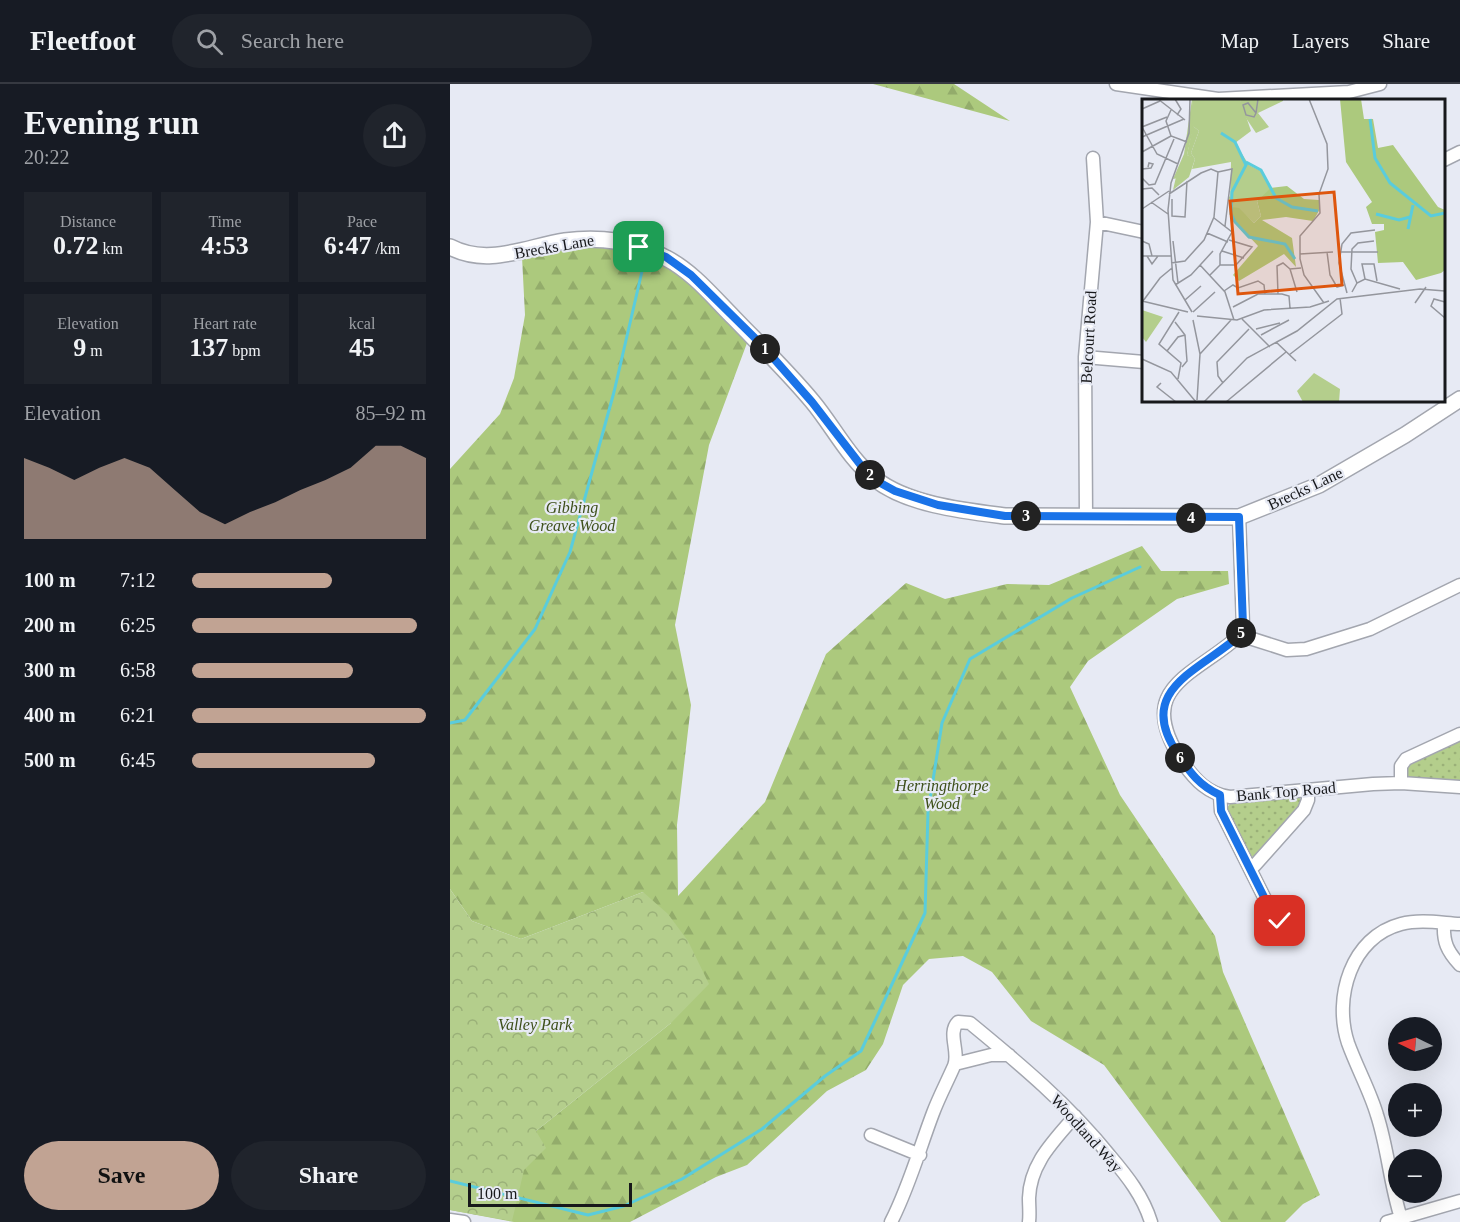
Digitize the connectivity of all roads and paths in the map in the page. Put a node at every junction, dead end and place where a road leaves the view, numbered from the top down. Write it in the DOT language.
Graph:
graph roads {
  1 [pos="1116,84"];
  2 [pos="1380,84"];
  3 [pos="1460,152"];
  4 [pos="1094,158"];
  5 [pos="1445,159"];
  6 [pos="1097,222"];
  7 [pos="1142,232"];
  8 [pos="450,247"];
  9 [pos="1085,357"];
  10 [pos="1142,362"];
  11 [pos="1460,399"];
  12 [pos="1086,516"];
  13 [pos="1239,517"];
  14 [pos="1460,585"];
  15 [pos="1240,635"];
  16 [pos="1460,734"];
  17 [pos="1401,783"];
  18 [pos="1460,787"];
  19 [pos="1308,790"];
  20 [pos="1220,795"];
  21 [pos="1250,869"];
  22 [pos="1444,923"];
  23 [pos="1460,924"];
  24 [pos="1290,926"];
  25 [pos="1460,965"];
  26 [pos="1009,1054"];
  27 [pos="955,1064"];
  28 [pos="1075,1116"];
  29 [pos="872,1135"];
  30 [pos="920,1155"];
  31 [pos="1460,1201"];
  32 [pos="1401,1218"];
  33 [pos="450,1220"];
  34 [pos="464,1222"];
  35 [pos="891,1222"];
  36 [pos="1029,1222"];
  37 [pos="1151,1222"];
  38 [pos="1387,1222"];
  1 -- 2 [label="street"];
  3 -- 5 [label="street"];
  4 -- 6 [label="street, Belcourt Road"];
  6 -- 7 [label="street"];
  6 -- 9 [label="street, Belcourt Road"];
  8 -- 12 [label="street, Brecks Lane"];
  9 -- 10 [label="street"];
  9 -- 12 [label="street, Belcourt Road"];
  11 -- 13 [label="street, Brecks Lane"];
  12 -- 13 [label="street, Brecks Lane"];
  13 -- 15 [label="street"];
  14 -- 15 [label="street"];
  15 -- 20 [label="street, Bank Top Road"];
  16 -- 17 [label="street"];
  17 -- 18 [label="street, Bank Top Road"];
  17 -- 19 [label="street, Bank Top Road"];
  19 -- 20 [label="street, Bank Top Road"];
  19 -- 21 [label="street"];
  20 -- 21 [label="street"];
  21 -- 24 [label="street"];
  22 -- 23 [label="street"];
  22 -- 25 [label="street"];
  22 -- 32 [label="street"];
  26 -- 27 [label="street"];
  26 -- 27 [label="street, Woodland Way"];
  26 -- 28 [label="street, Woodland Way"];
  27 -- 30 [label="street, Woodland Way"];
  28 -- 36 [label="street"];
  28 -- 37 [label="street, Woodland Way"];
  29 -- 30 [label="street"];
  30 -- 35 [label="street, Woodland Way"];
  31 -- 32 [label="street"];
  32 -- 38 [label="street"];
  33 -- 34 [label="street"];
}
